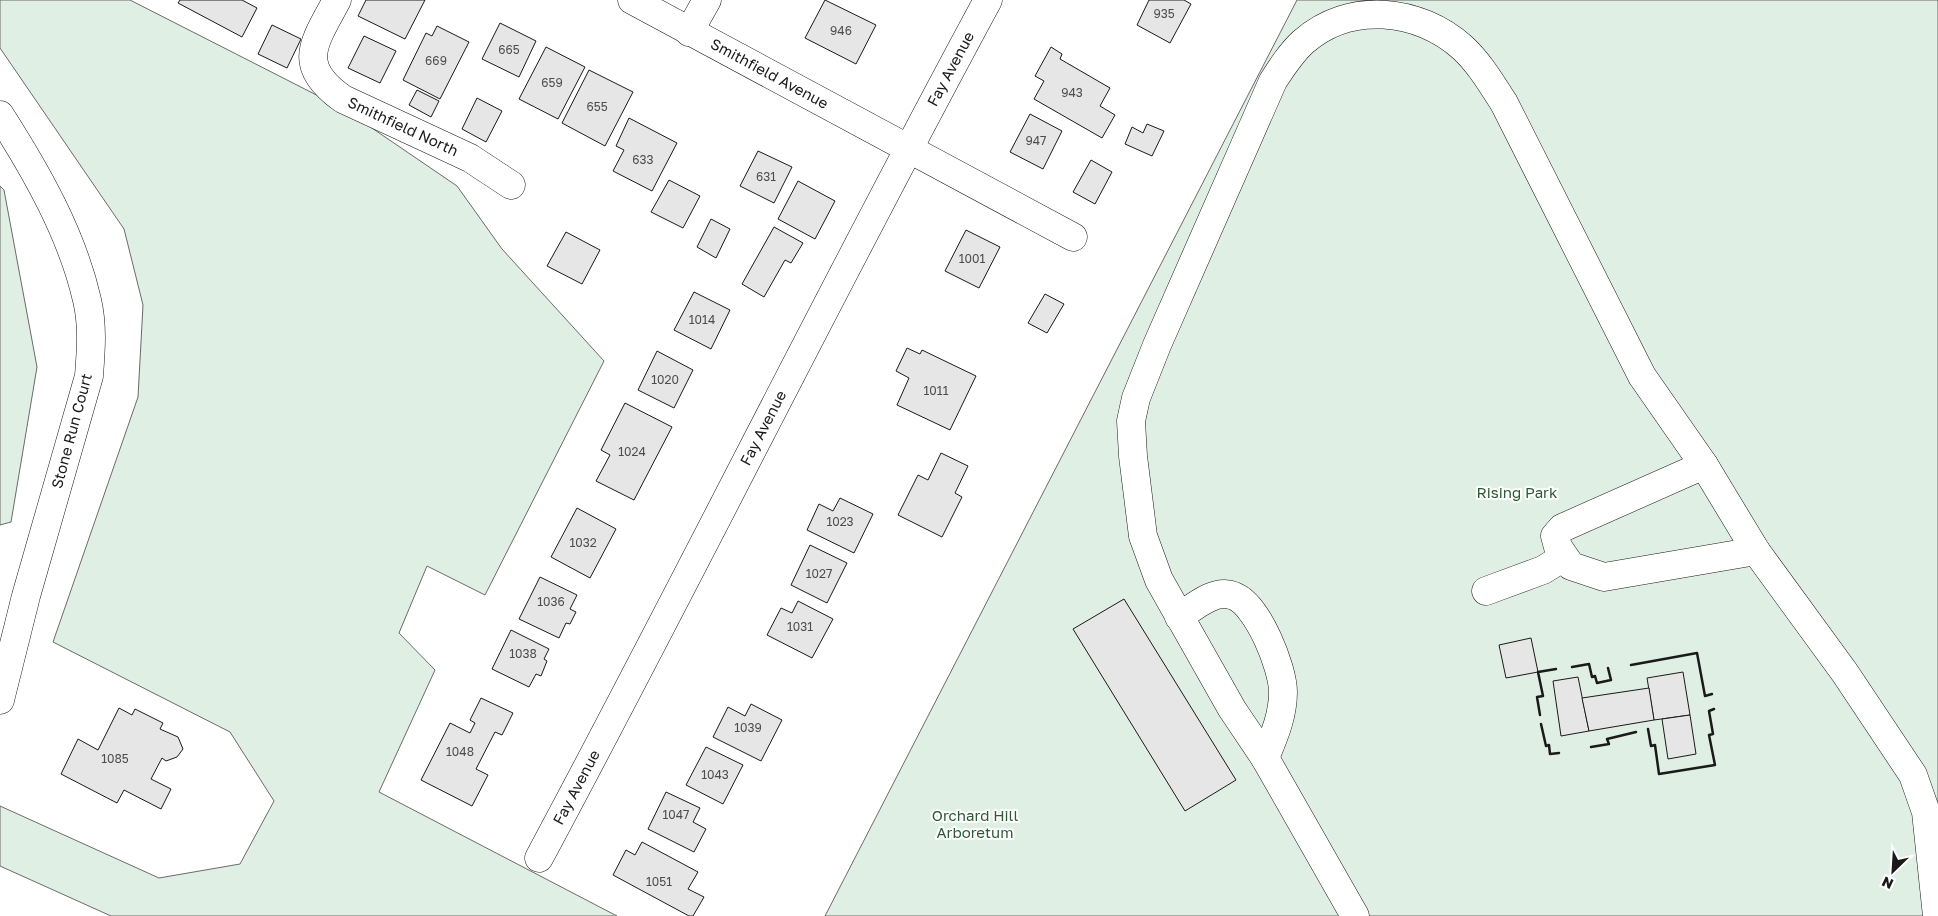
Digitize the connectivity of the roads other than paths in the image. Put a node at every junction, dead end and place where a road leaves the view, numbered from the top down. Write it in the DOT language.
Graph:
graph roads {
  1 [pos="338,0"];
  2 [pos="632,0"];
  3 [pos="707,0"];
  4 [pos="988,0"];
  5 [pos="689,32"];
  6 [pos="0,114"];
  7 [pos="908,148"];
  8 [pos="511,185"];
  9 [pos="1073,237"];
  10 [pos="1704,465"];
  11 [pos="1756,551"];
  12 [pos="1564,557"];
  13 [pos="1486,591"];
  14 [pos="1180,617"];
  15 [pos="0,700"];
  16 [pos="1265,758"];
  17 [pos="539,858"];
  18 [pos="1354,916"];
  19 [pos="1937,916"];
  1 -- 8 [label="street, Smithfield North"];
  2 -- 5 [label="street, Smithfield Avenue"];
  3 -- 5 [label="street"];
  4 -- 7 [label="street, Fay Avenue"];
  5 -- 7 [label="street, Smithfield Avenue"];
  6 -- 15 [label="street, Stone Run Court"];
  7 -- 9 [label="street, Smithfield Avenue"];
  7 -- 17 [label="street, Fay Avenue"];
  10 -- 11 [label="street"];
  10 -- 12 [label="street"];
  10 -- 14 [label="street"];
  11 -- 12 [label="street"];
  11 -- 19 [label="street"];
  12 -- 13 [label="street"];
  14 -- 16 [label="street"];
  14 -- 16 [label="street"];
  16 -- 18 [label="street"];
}
